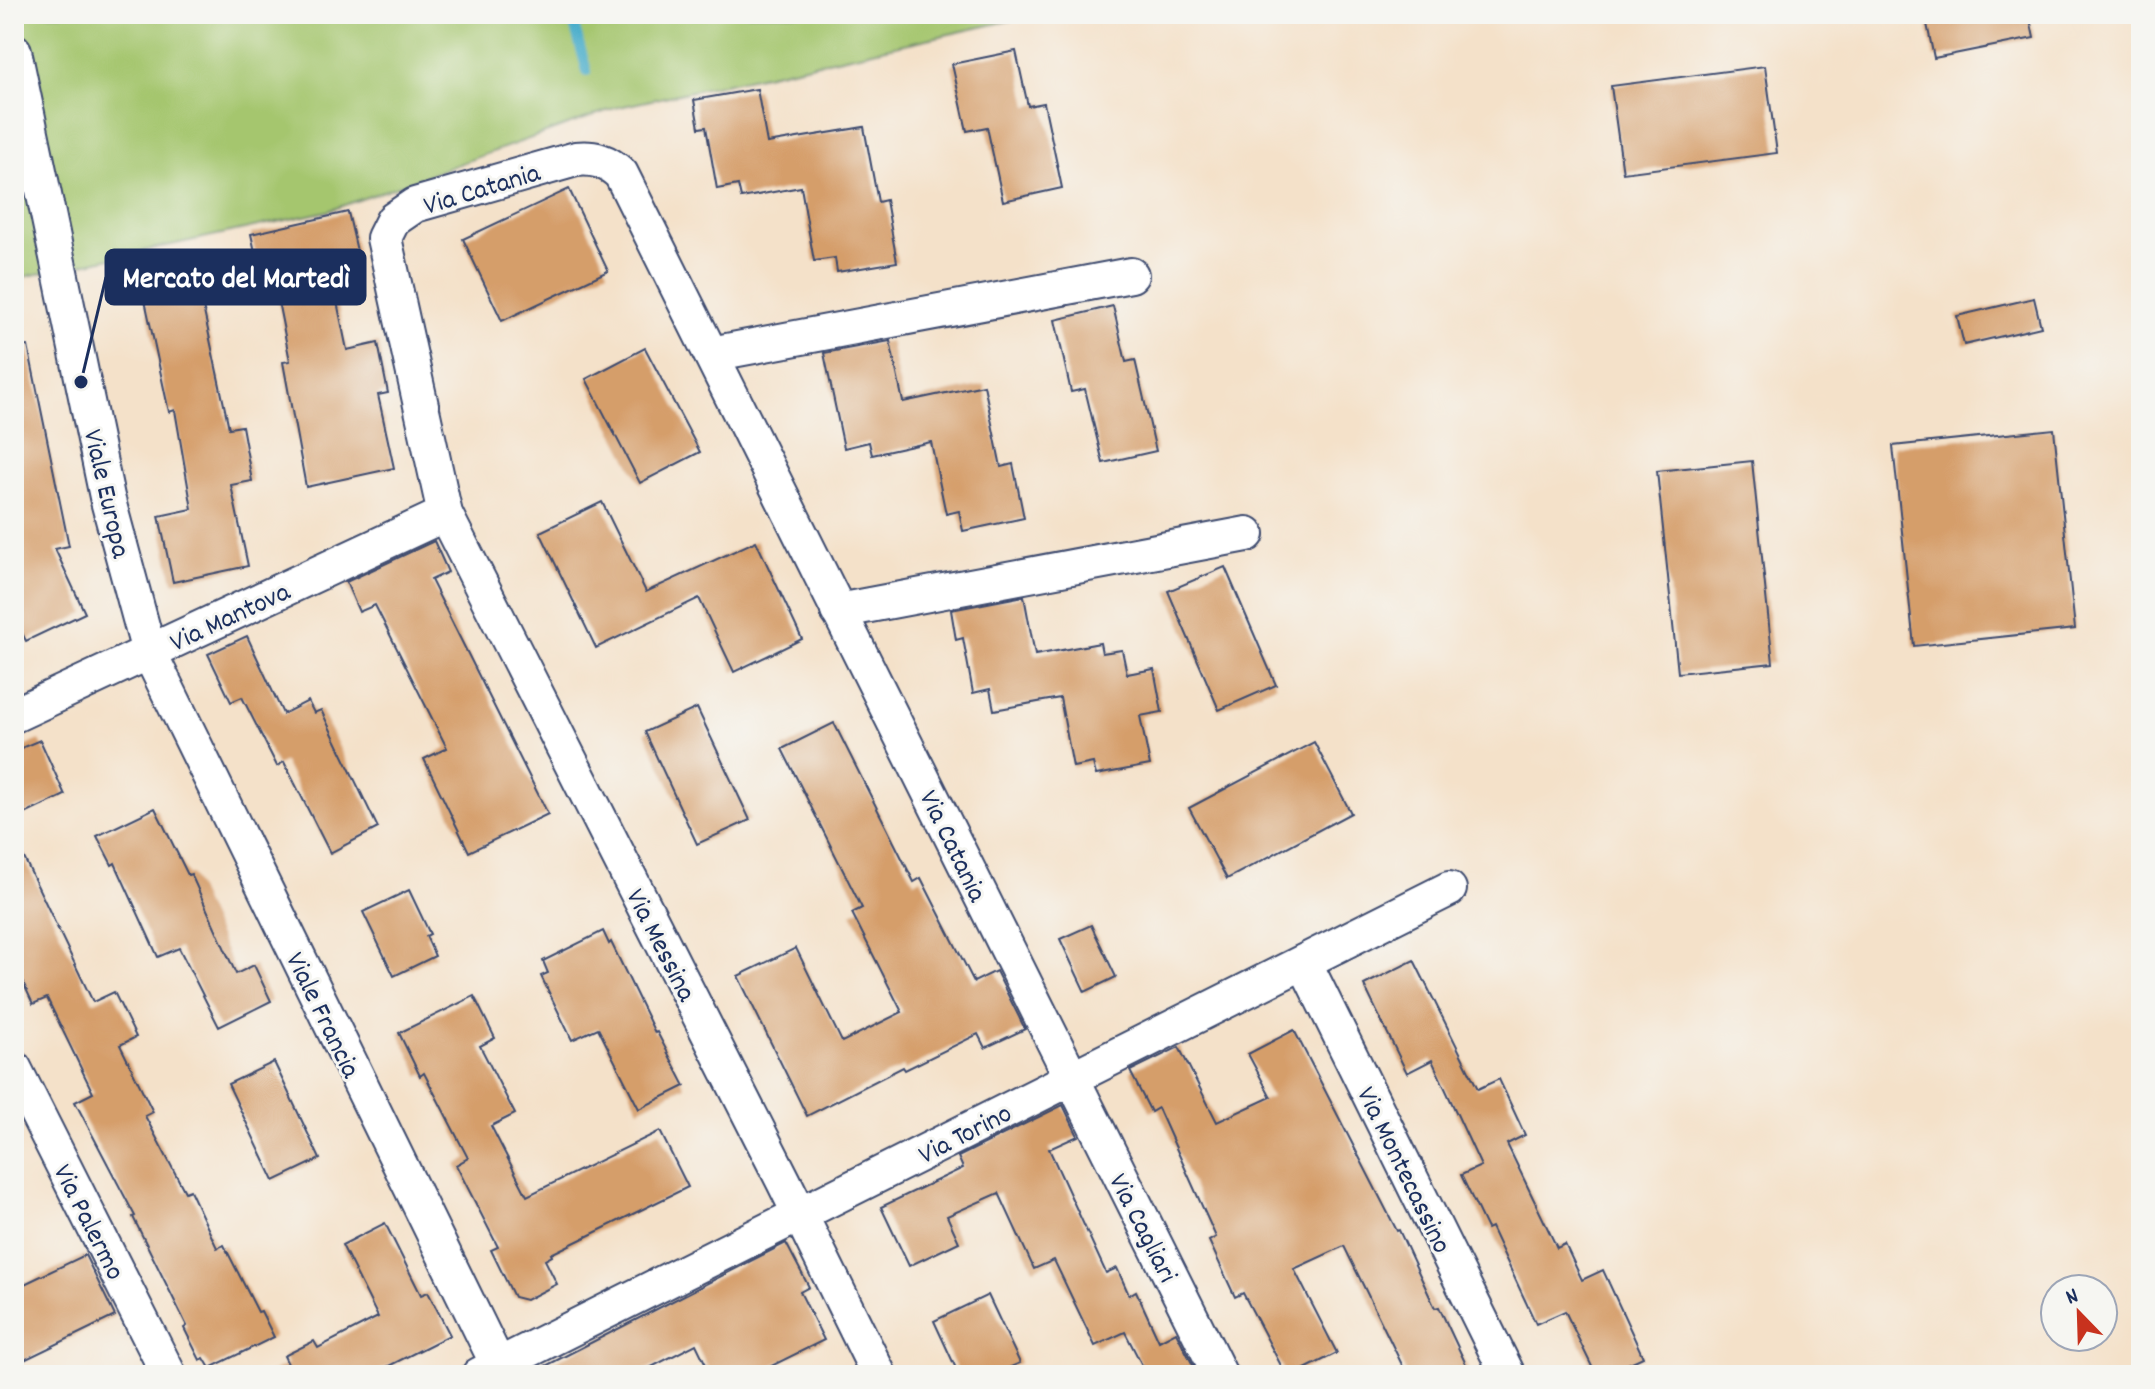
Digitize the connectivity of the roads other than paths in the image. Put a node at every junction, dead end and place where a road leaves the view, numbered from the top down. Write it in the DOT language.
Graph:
graph roads {
  1 [pos="14,51"];
  2 [pos="1131,275"];
  3 [pos="711,354"];
  4 [pos="445,514"];
  5 [pos="1247,534"];
  6 [pos="838,611"];
  7 [pos="149,652"];
  8 [pos="14,715"];
  9 [pos="1449,889"];
  10 [pos="1304,962"];
  11 [pos="14,1068"];
  12 [pos="1070,1079"];
  13 [pos="800,1214"];
  14 [pos="493,1372"];
  15 [pos="169,1375"];
  16 [pos="879,1375"];
  17 [pos="1220,1375"];
  18 [pos="1508,1375"];
  1 -- 7 [label="street, Viale Europa"];
  2 -- 3 [label="street"];
  3 -- 4 [label="street, Via Catania"];
  3 -- 6 [label="street, Via Catania"];
  4 -- 7 [label="street, Via Mantova"];
  4 -- 13 [label="street, Via Messina"];
  5 -- 6 [label="street"];
  6 -- 12 [label="street, Via Catania"];
  7 -- 8 [label="street, Via Mantova"];
  7 -- 14 [label="street, Viale Francia"];
  9 -- 10 [label="street, Via Torino"];
  10 -- 12 [label="street, Via Torino"];
  10 -- 18 [label="street, Via Montecassino"];
  11 -- 15 [label="street, Via Palermo"];
  12 -- 13 [label="street, Via Torino"];
  12 -- 17 [label="street, Via Cagliari"];
  13 -- 14 [label="street, Via Torino"];
  13 -- 16 [label="street, Via Messina"];
}
